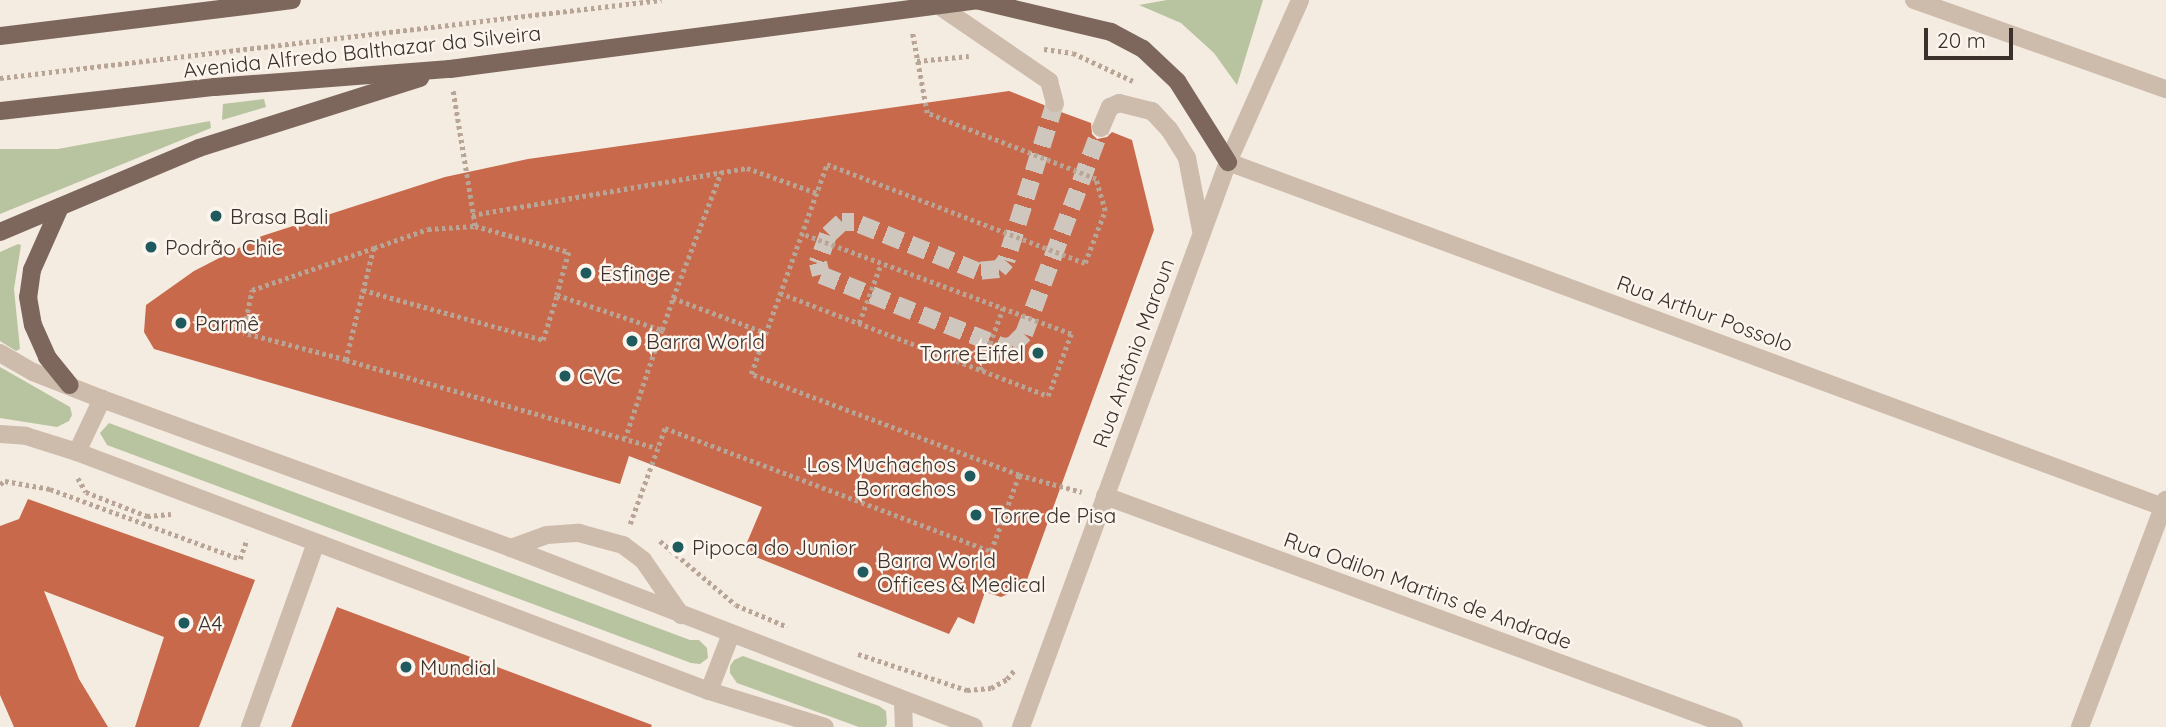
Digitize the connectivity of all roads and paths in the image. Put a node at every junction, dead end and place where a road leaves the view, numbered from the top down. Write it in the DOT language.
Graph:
graph roads {
  1 [pos="292,0"];
  2 [pos="661,0"];
  3 [pos="978,0"];
  4 [pos="1300,0"];
  5 [pos="1914,0"];
  6 [pos="938,5"];
  7 [pos="907,7"];
  8 [pos="0,36"];
  9 [pos="1007,52"];
  10 [pos="917,61"];
  11 [pos="450,69"];
  12 [pos="0,78"];
  13 [pos="1144,87"];
  14 [pos="2166,89"];
  15 [pos="1055,103"];
  16 [pos="0,111"];
  17 [pos="1101,128"];
  18 [pos="1228,162"];
  19 [pos="721,172"];
  20 [pos="817,193"];
  21 [pos="61,207"];
  22 [pos="472,215"];
  23 [pos="475,226"];
  24 [pos="0,232"];
  25 [pos="1201,233"];
  26 [pos="803,234"];
  27 [pos="374,248"];
  28 [pos="881,264"];
  29 [pos="363,290"];
  30 [pos="780,293"];
  31 [pos="558,295"];
  32 [pos="673,299"];
  33 [pos="1003,308"];
  34 [pos="859,323"];
  35 [pos="662,330"];
  36 [pos="766,333"];
  37 [pos="0,353"];
  38 [pos="346,360"];
  39 [pos="981,370"];
  40 [pos="70,384"];
  41 [pos="102,399"];
  42 [pos="0,434"];
  43 [pos="626,438"];
  44 [pos="657,448"];
  45 [pos="77,452"];
  46 [pos="1019,475"];
  47 [pos="1086,480"];
  48 [pos="0,484"];
  49 [pos="1082,492"];
  50 [pos="1105,496"];
  51 [pos="117,504"];
  52 [pos="1077,505"];
  53 [pos="2165,505"];
  54 [pos="115,512"];
  55 [pos="630,524"];
  56 [pos="642,530"];
  57 [pos="248,537"];
  58 [pos="654,537"];
  59 [pos="316,543"];
  60 [pos="623,545"];
  61 [pos="511,548"];
  62 [pos="681,615"];
  63 [pos="793,629"];
  64 [pos="731,634"];
  65 [pos="854,653"];
  66 [pos="1020,662"];
  67 [pos="709,691"];
  68 [pos="903,701"];
  69 [pos="821,726"];
  70 [pos="250,727"];
  71 [pos="904,727"];
  72 [pos="974,727"];
  73 [pos="1021,727"];
  74 [pos="1734,727"];
  75 [pos="2080,727"];
  1 -- 8 [label="main road"];
  2 -- 12 [label="path"];
  3 -- 6 [label="main road, Avenida Alfredo Balthazar da Silveira"];
  3 -- 18 [label="main road"];
  4 -- 18 [label="street, Rua Antônio Maroun"];
  5 -- 14 [label="street"];
  6 -- 7 [label="main road, Avenida Alfredo Balthazar da Silveira"];
  6 -- 9 [label="street"];
  7 -- 10 [label="path"];
  7 -- 11 [label="main road, Avenida Alfredo Balthazar da Silveira"];
  9 -- 10 [label="path"];
  9 -- 13 [label="path"];
  9 -- 15 [label="street"];
  10 -- 20 [label="path"];
  11 -- 16 [label="main road, Avenida Alfredo Balthazar da Silveira"];
  11 -- 21 [label="main road"];
  11 -- 22 [label="path"];
  17 -- 25 [label="street"];
  18 -- 25 [label="street, Rua Antônio Maroun"];
  18 -- 53 [label="street, Rua Arthur Possolo"];
  19 -- 20 [label="path"];
  19 -- 22 [label="path"];
  19 -- 32 [label="path"];
  20 -- 26 [label="path"];
  21 -- 24 [label="main road"];
  21 -- 40 [label="main road"];
  22 -- 23 [label="path"];
  23 -- 27 [label="path"];
  23 -- 31 [label="path"];
  25 -- 50 [label="street, Rua Antônio Maroun"];
  26 -- 28 [label="path"];
  26 -- 30 [label="path"];
  27 -- 29 [label="path"];
  27 -- 38 [label="path"];
  28 -- 33 [label="path"];
  28 -- 34 [label="path"];
  29 -- 31 [label="path"];
  29 -- 38 [label="path"];
  30 -- 34 [label="path"];
  30 -- 36 [label="path"];
  31 -- 35 [label="path"];
  32 -- 35 [label="path"];
  32 -- 36 [label="path"];
  33 -- 39 [label="path"];
  33 -- 39 [label="path"];
  34 -- 39 [label="path"];
  35 -- 43 [label="path"];
  36 -- 46 [label="path"];
  37 -- 40 [label="street"];
  38 -- 43 [label="path"];
  40 -- 41 [label="street"];
  41 -- 45 [label="street"];
  41 -- 61 [label="street"];
  42 -- 45 [label="street"];
  43 -- 44 [label="path"];
  44 -- 46 [label="path"];
  44 -- 55 [label="path"];
  45 -- 59 [label="street"];
  46 -- 49 [label="path"];
  47 -- 49 [label="path"];
  48 -- 54 [label="path"];
  49 -- 50 [label="path"];
  49 -- 52 [label="path"];
  50 -- 73 [label="street, Rua Antônio Maroun"];
  50 -- 74 [label="street, Rua Odilon Martins de Andrade"];
  51 -- 54 [label="path"];
  53 -- 75 [label="street"];
  54 -- 57 [label="path"];
  55 -- 56 [label="path"];
  55 -- 60 [label="path"];
  58 -- 63 [label="path"];
  59 -- 67 [label="street"];
  59 -- 70 [label="street"];
  60 -- 61 [label="street"];
  60 -- 62 [label="street"];
  61 -- 62 [label="street"];
  62 -- 64 [label="street"];
  64 -- 67 [label="street"];
  64 -- 68 [label="street"];
  65 -- 66 [label="path"];
  67 -- 69 [label="street"];
  68 -- 71 [label="street"];
  68 -- 72 [label="street"];
}
